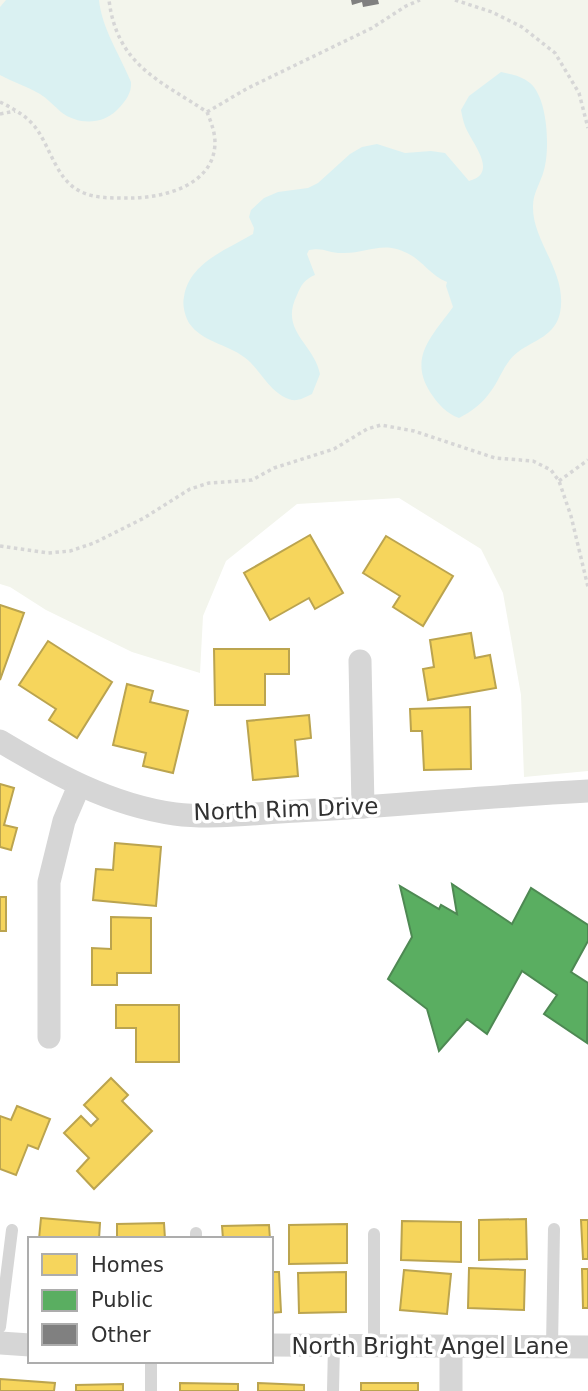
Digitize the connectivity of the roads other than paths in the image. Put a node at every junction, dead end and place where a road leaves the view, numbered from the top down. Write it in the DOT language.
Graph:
graph roads {
  1 [pos="360,661"];
  2 [pos="0,741"];
  3 [pos="79,786"];
  4 [pos="588,791"];
  5 [pos="363,807"];
  6 [pos="49,1037"];
  7 [pos="554,1229"];
  8 [pos="12,1230"];
  9 [pos="374,1234"];
  10 [pos="0,1327"];
  11 [pos="0,1343"];
  12 [pos="28,1345"];
  13 [pos="273,1345"];
  14 [pos="334,1345"];
  15 [pos="374,1345"];
  16 [pos="552,1347"];
  17 [pos="588,1347"];
  18 [pos="451,1348"];
  19 [pos="151,1363"];
  20 [pos="151,1391"];
  21 [pos="333,1391"];
  22 [pos="451,1391"];
  1 -- 5 [label="street"];
  2 -- 3 [label="street, North Rim Drive"];
  3 -- 5 [label="street, North Rim Drive"];
  3 -- 6 [label="street"];
  4 -- 5 [label="street, North Rim Drive"];
  7 -- 16 [label="lane"];
  8 -- 10 [label="lane"];
  9 -- 15 [label="lane"];
  11 -- 12 [label="street"];
  13 -- 14 [label="street, North Bright Angel Lane"];
  14 -- 15 [label="street, North Bright Angel Lane"];
  14 -- 21 [label="lane"];
  15 -- 18 [label="street, North Bright Angel Lane"];
  16 -- 17 [label="street, North Bright Angel Lane"];
  16 -- 18 [label="street, North Bright Angel Lane"];
  18 -- 22 [label="street"];
  19 -- 20 [label="lane"];
}
